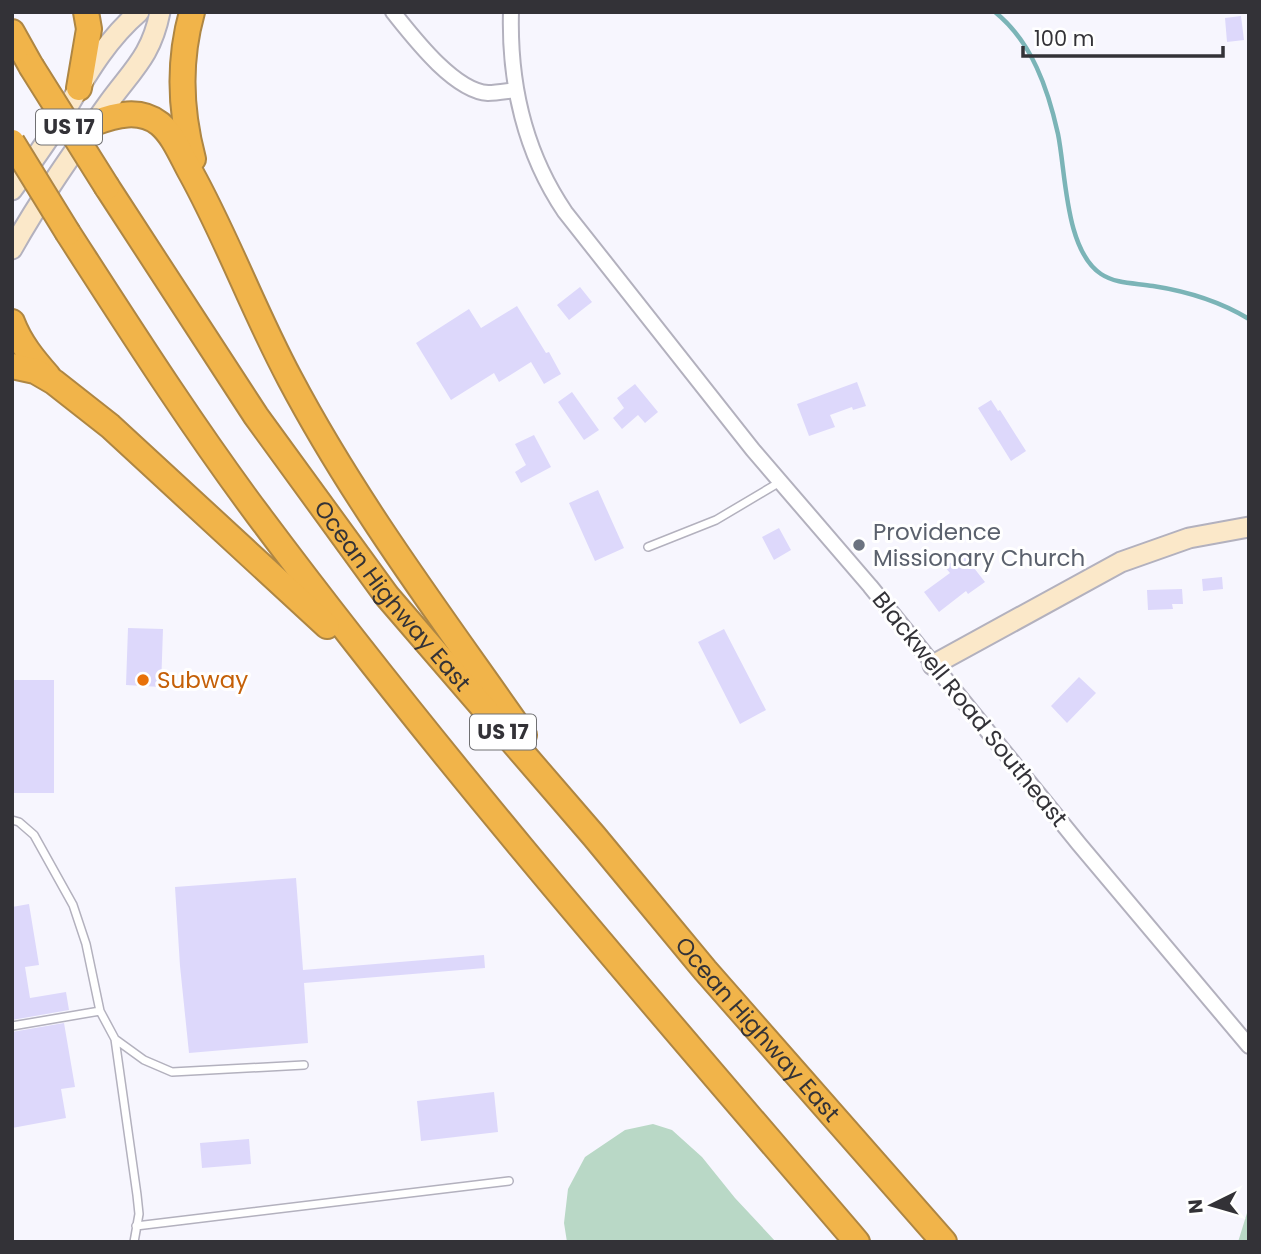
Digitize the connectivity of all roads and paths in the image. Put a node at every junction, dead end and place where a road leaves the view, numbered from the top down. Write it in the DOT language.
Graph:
graph roads {
  1 [pos="86,12"];
  2 [pos="139,12"];
  3 [pos="160,12"];
  4 [pos="192,12"];
  5 [pos="393,12"];
  6 [pos="511,12"];
  7 [pos="12,32"];
  8 [pos="79,88"];
  9 [pos="516,90"];
  10 [pos="94,123"];
  11 [pos="12,142"];
  12 [pos="12,190"];
  13 [pos="201,191"];
  14 [pos="12,249"];
  15 [pos="12,322"];
  16 [pos="12,366"];
  17 [pos="54,382"];
  18 [pos="781,482"];
  19 [pos="1249,527"];
  20 [pos="648,548"];
  21 [pos="933,665"];
  22 [pos="453,763"];
  23 [pos="12,820"];
  24 [pos="594,836"];
  25 [pos="100,1012"];
  26 [pos="12,1026"];
  27 [pos="115,1039"];
  28 [pos="1249,1046"];
  29 [pos="304,1066"];
  30 [pos="509,1181"];
  31 [pos="136,1226"];
  32 [pos="134,1242"];
  33 [pos="857,1242"];
  34 [pos="944,1242"];
  1 -- 8 [label="highway"];
  2 -- 8 [label="main road"];
  3 -- 10 [label="main road"];
  4 -- 13 [label="highway"];
  5 -- 9 [label="street"];
  6 -- 9 [label="street, Blackwell Road Southeast"];
  7 -- 24 [label="highway, Ocean Highway East / US 17, bridge"];
  8 -- 12 [label="main road"];
  9 -- 18 [label="street, Blackwell Road Southeast"];
  10 -- 13 [label="highway"];
  10 -- 14 [label="main road"];
  11 -- 22 [label="highway, US 17, bridge"];
  13 -- 24 [label="highway"];
  15 -- 17 [label="highway"];
  16 -- 17 [label="highway"];
  17 -- 22 [label="highway"];
  18 -- 20 [label="lane"];
  18 -- 21 [label="street, Blackwell Road Southeast"];
  19 -- 21 [label="main road"];
  21 -- 28 [label="street, Blackwell Road Southeast"];
  22 -- 33 [label="highway, US 17"];
  23 -- 25 [label="lane"];
  24 -- 34 [label="highway, Ocean Highway East / US 17"];
  25 -- 26 [label="lane"];
  25 -- 27 [label="lane"];
  27 -- 29 [label="lane"];
  27 -- 31 [label="lane"];
  30 -- 31 [label="lane"];
  31 -- 32 [label="lane"];
}
